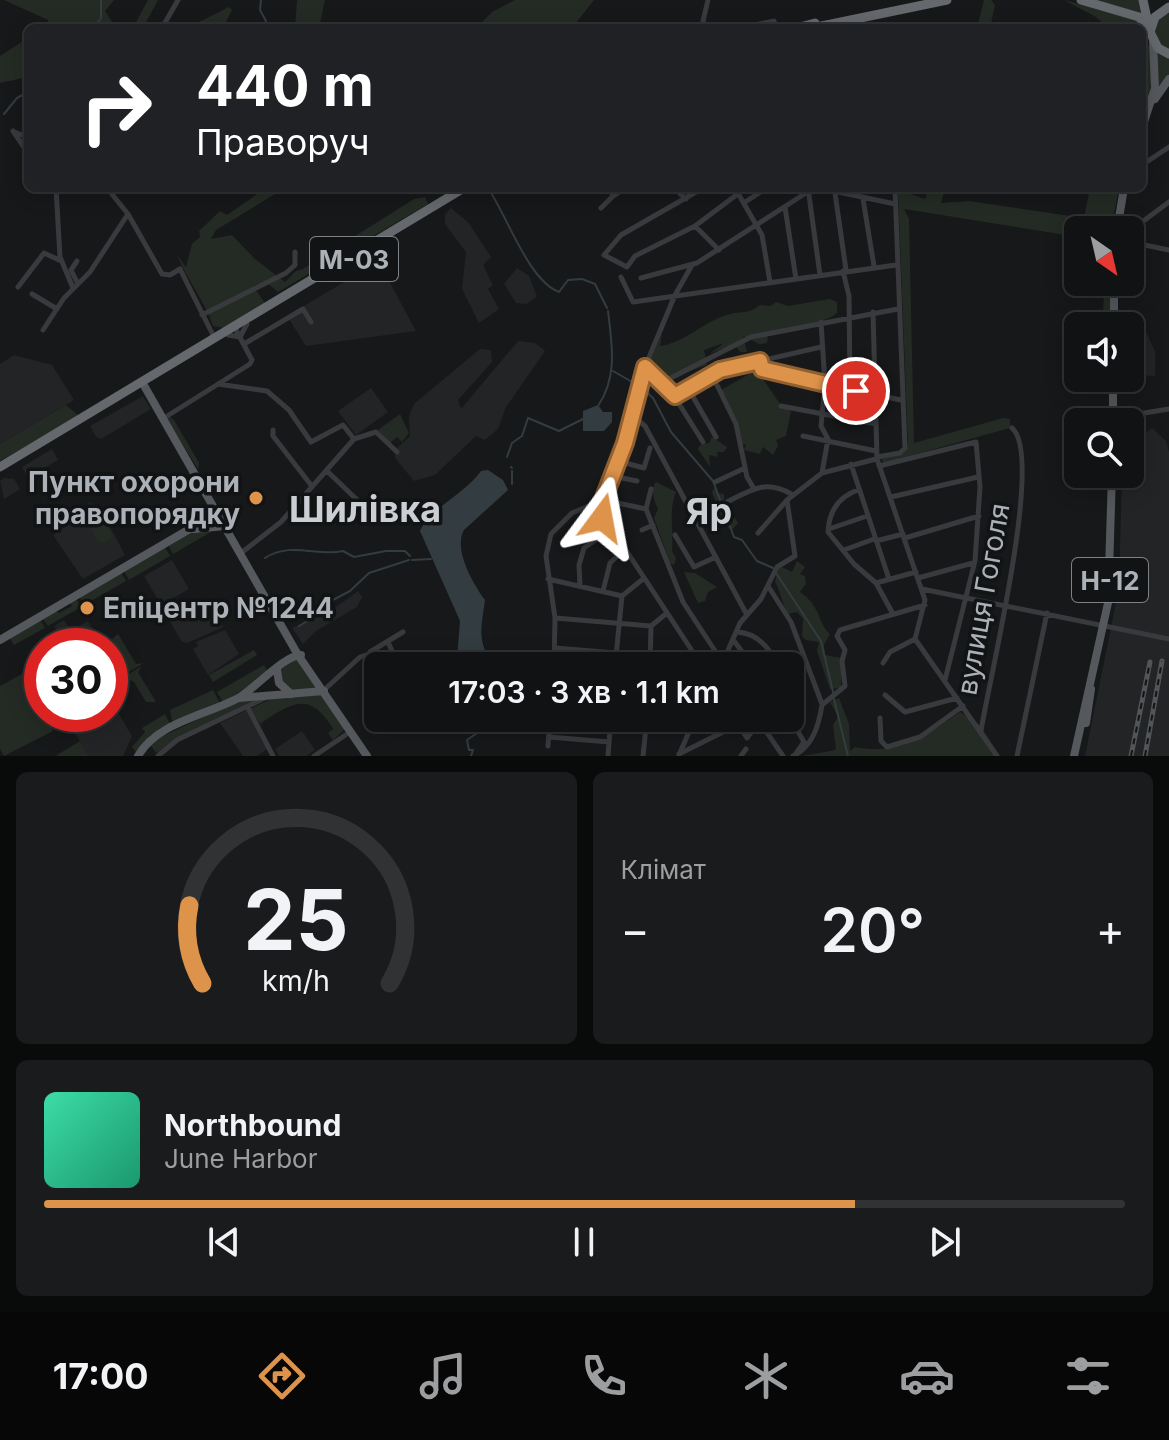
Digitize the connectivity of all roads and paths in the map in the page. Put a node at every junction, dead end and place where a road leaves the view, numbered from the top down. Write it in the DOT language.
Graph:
graph roads {
  1 [pos="178,0"];
  2 [pos="708,0"];
  3 [pos="915,0"];
  4 [pos="947,0"];
  5 [pos="1081,0"];
  6 [pos="1144,0"];
  7 [pos="1168,8"];
  8 [pos="164,24"];
  9 [pos="704,24"];
  10 [pos="813,24"];
  11 [pos="831,24"];
  12 [pos="1144,24"];
  13 [pos="1146,28"];
  14 [pos="1152,37"];
  15 [pos="1169,54"];
  16 [pos="1169,79"];
  17 [pos="1151,107"];
  18 [pos="1146,119"];
  19 [pos="24,135"];
  20 [pos="24,147"];
  21 [pos="1169,147"];
  22 [pos="1146,162"];
  23 [pos="56,192"];
  24 [pos="110,192"];
  25 [pos="458,192"];
  26 [pos="466,192"];
  27 [pos="610,192"];
  28 [pos="618,192"];
  29 [pos="678,192"];
  30 [pos="697,192"];
  31 [pos="736,192"];
  32 [pos="738,192"];
  33 [pos="761,192"];
  34 [pos="805,192"];
  35 [pos="808,192"];
  36 [pos="832,192"];
  37 [pos="839,192"];
  38 [pos="895,192"];
  39 [pos="1123,192"];
  40 [pos="614,195"];
  41 [pos="686,199"];
  42 [pos="863,199"];
  43 [pos="745,202"];
  44 [pos="1169,202"];
  45 [pos="895,204"];
  46 [pos="785,207"];
  47 [pos="601,208"];
  48 [pos="128,214"];
  49 [pos="1119,216"];
  50 [pos="1144,221"];
  51 [pos="758,224"];
  52 [pos="695,226"];
  53 [pos="1144,245"];
  54 [pos="719,250"];
  55 [pos="1169,250"];
  56 [pos="295,252"];
  57 [pos="60,259"];
  58 [pos="77,261"];
  59 [pos="692,265"];
  60 [pos="896,265"];
  61 [pos="874,266"];
  62 [pos="845,271"];
  63 [pos="820,275"];
  64 [pos="621,277"];
  65 [pos="641,278"];
  66 [pos="796,279"];
  67 [pos="770,282"];
  68 [pos="75,286"];
  69 [pos="18,287"];
  70 [pos="32,294"];
  71 [pos="675,295"];
  72 [pos="57,309"];
  73 [pos="898,309"];
  74 [pos="873,312"];
  75 [pos="202,315"];
  76 [pos="848,316"];
  77 [pos="311,322"];
  78 [pos="822,322"];
  79 [pos="43,330"];
  80 [pos="230,333"];
  81 [pos="821,347"];
  82 [pos="760,361"];
  83 [pos="645,367"];
  84 [pos="712,375"];
  85 [pos="142,382"];
  86 [pos="663,382"];
  87 [pos="218,384"];
  88 [pos="825,384"];
  89 [pos="688,388"];
  90 [pos="850,388"];
  91 [pos="876,394"];
  92 [pos="675,396"];
  93 [pos="901,400"];
  94 [pos="781,406"];
  95 [pos="1169,409"];
  96 [pos="822,411"];
  97 [pos="1144,414"];
  98 [pos="633,416"];
  99 [pos="163,419"];
  100 [pos="876,424"];
  101 [pos="1012,428"];
  102 [pos="273,430"];
  103 [pos="803,436"];
  104 [pos="716,437"];
  105 [pos="354,439"];
  106 [pos="828,439"];
  107 [pos="703,442"];
  108 [pos="650,448"];
  109 [pos="397,452"];
  110 [pos="876,456"];
  111 [pos="618,461"];
  112 [pos="851,464"];
  113 [pos="879,466"];
  114 [pos="0,467"];
  115 [pos="745,468"];
  116 [pos="327,471"];
  117 [pos="822,473"];
  118 [pos="612,476"];
  119 [pos="978,477"];
  120 [pos="637,481"];
  121 [pos="715,482"];
  122 [pos="311,485"];
  123 [pos="753,487"];
  124 [pos="1112,488"];
  125 [pos="651,489"];
  126 [pos="858,490"];
  127 [pos="789,497"];
  128 [pos="891,497"];
  129 [pos="603,500"];
  130 [pos="727,502"];
  131 [pos="646,509"];
  132 [pos="217,513"];
  133 [pos="867,516"];
  134 [pos="979,516"];
  135 [pos="375,517"];
  136 [pos="653,525"];
  137 [pos="225,526"];
  138 [pos="189,529"];
  139 [pos="828,529"];
  140 [pos="610,530"];
  141 [pos="642,530"];
  142 [pos="758,533"];
  143 [pos="675,535"];
  144 [pos="904,536"];
  145 [pos="875,540"];
  146 [pos="624,550"];
  147 [pos="844,550"];
  148 [pos="241,553"];
  149 [pos="716,557"];
  150 [pos="974,563"];
  151 [pos="917,575"];
  152 [pos="548,579"];
  153 [pos="643,579"];
  154 [pos="889,579"];
  155 [pos="876,583"];
  156 [pos="580,586"];
  157 [pos="768,586"];
  158 [pos="922,589"];
  159 [pos="603,591"];
  160 [pos="622,596"];
  161 [pos="966,597"];
  162 [pos="925,605"];
  163 [pos="1005,605"];
  164 [pos="667,613"];
  165 [pos="1047,613"];
  166 [pos="893,614"];
  167 [pos="747,615"];
  168 [pos="555,618"];
  169 [pos="619,624"];
  170 [pos="651,626"];
  171 [pos="1103,626"];
  172 [pos="0,628"];
  173 [pos="403,632"];
  174 [pos="737,632"];
  175 [pos="3,638"];
  176 [pos="915,639"];
  177 [pos="1169,639"];
  178 [pos="734,641"];
  179 [pos="388,642"];
  180 [pos="556,648"];
  181 [pos="370,652"];
  182 [pos="392,652"];
  183 [pos="556,652"];
  184 [pos="604,652"];
  185 [pos="616,652"];
  186 [pos="650,652"];
  187 [pos="693,652"];
  188 [pos="714,652"];
  189 [pos="728,652"];
  190 [pos="742,652"];
  191 [pos="772,652"];
  192 [pos="300,655"];
  193 [pos="364,657"];
  194 [pos="883,663"];
  195 [pos="277,669"];
  196 [pos="265,680"];
  197 [pos="945,680"];
  198 [pos="324,691"];
  199 [pos="295,695"];
  200 [pos="885,695"];
  201 [pos="270,696"];
  202 [pos="239,698"];
  203 [pos="957,698"];
  204 [pos="963,706"];
  205 [pos="248,708"];
  206 [pos="821,709"];
  207 [pos="880,718"];
  208 [pos="351,731"];
  209 [pos="981,731"];
  210 [pos="549,732"];
  211 [pos="610,732"];
  212 [pos="645,732"];
  213 [pos="689,732"];
  214 [pos="723,732"];
  215 [pos="767,732"];
  216 [pos="798,732"];
  217 [pos="549,737"];
  218 [pos="609,742"];
  219 [pos="147,743"];
  220 [pos="548,746"];
  221 [pos="746,749"];
  222 [pos="678,755"];
  223 [pos="138,756"];
  224 [pos="157,756"];
  225 [pos="273,756"];
  226 [pos="314,756"];
  227 [pos="367,756"];
  228 [pos="608,756"];
  229 [pos="643,756"];
  230 [pos="741,756"];
  231 [pos="783,756"];
  232 [pos="794,756"];
  233 [pos="997,756"];
  234 [pos="1017,756"];
  235 [pos="1076,756"];
  1 -- 8 [label="street"];
  2 -- 9 [label="street"];
  3 -- 10 [label="highway"];
  4 -- 11 [label="highway"];
  5 -- 12 [label="highway"];
  6 -- 7 [label="highway"];
  6 -- 14 [label="highway"];
  7 -- 14 [label="highway"];
  13 -- 14 [label="highway"];
  14 -- 15 [label="highway"];
  14 -- 17 [label="main road"];
  16 -- 17 [label="main road"];
  17 -- 18 [label="main road"];
  19 -- 20 [label="street"];
  21 -- 22 [label="street"];
  23 -- 57 [label="street"];
  24 -- 48 [label="street"];
  25 -- 80 [label="highway, М-03"];
  26 -- 80 [label="highway, М-03"];
  27 -- 40 [label="street"];
  28 -- 40 [label="street"];
  29 -- 41 [label="street"];
  30 -- 41 [label="street"];
  31 -- 52 [label="street"];
  32 -- 43 [label="street"];
  33 -- 43 [label="street"];
  34 -- 46 [label="street"];
  35 -- 63 [label="street"];
  36 -- 62 [label="street"];
  37 -- 42 [label="street"];
  38 -- 45 [label="street"];
  39 -- 49 [label="main road"];
  40 -- 47 [label="street"];
  41 -- 52 [label="street"];
  42 -- 45 [label="street"];
  42 -- 61 [label="street"];
  43 -- 51 [label="street"];
  44 -- 50 [label="street"];
  45 -- 60 [label="street"];
  46 -- 51 [label="street"];
  46 -- 66 [label="street"];
  48 -- 68 [label="street"];
  48 -- 75 [label="street"];
  51 -- 54 [label="street"];
  51 -- 67 [label="street"];
  52 -- 54 [label="street"];
  53 -- 55 [label="street"];
  54 -- 59 [label="street"];
  56 -- 75 [label="street"];
  57 -- 68 [label="street"];
  57 -- 69 [label="street"];
  58 -- 68 [label="street"];
  59 -- 65 [label="street"];
  59 -- 71 [label="street"];
  60 -- 61 [label="street"];
  60 -- 73 [label="street"];
  61 -- 62 [label="street"];
  62 -- 63 [label="street"];
  62 -- 76 [label="street"];
  63 -- 66 [label="street"];
  64 -- 71 [label="street"];
  66 -- 67 [label="street"];
  67 -- 71 [label="street"];
  68 -- 72 [label="street"];
  70 -- 72 [label="street"];
  71 -- 83 [label="street"];
  72 -- 79 [label="street"];
  73 -- 74 [label="street"];
  73 -- 93 [label="street"];
  74 -- 76 [label="street"];
  74 -- 91 [label="street"];
  75 -- 80 [label="street"];
  76 -- 78 [label="street"];
  76 -- 90 [label="street"];
  77 -- 80 [label="street"];
  78 -- 81 [label="street"];
  78 -- 86 [label="street"];
  80 -- 85 [label="highway, М-03"];
  80 -- 87 [label="street"];
  81 -- 82 [label="street"];
  81 -- 88 [label="street"];
  82 -- 84 [label="street"];
  82 -- 88 [label="street"];
  83 -- 86 [label="street"];
  83 -- 98 [label="street"];
  84 -- 89 [label="street"];
  84 -- 115 [label="street"];
  85 -- 99 [label="main road"];
  85 -- 114 [label="highway, М-03"];
  86 -- 92 [label="street"];
  87 -- 99 [label="street"];
  87 -- 105 [label="street"];
  88 -- 90 [label="street"];
  88 -- 96 [label="street"];
  89 -- 92 [label="street"];
  89 -- 104 [label="street"];
  90 -- 91 [label="street"];
  91 -- 93 [label="street"];
  91 -- 100 [label="street"];
  92 -- 107 [label="street"];
  93 -- 110 [label="street"];
  94 -- 96 [label="street"];
  95 -- 97 [label="street"];
  96 -- 100 [label="street"];
  96 -- 106 [label="street"];
  98 -- 111 [label="street"];
  98 -- 149 [label="street"];
  99 -- 132 [label="main road"];
  100 -- 110 [label="street"];
  101 -- 163 [label="street, вулиця Гоголя"];
  102 -- 122 [label="street"];
  103 -- 106 [label="street"];
  105 -- 109 [label="street"];
  105 -- 116 [label="street"];
  106 -- 110 [label="street"];
  106 -- 117 [label="street"];
  108 -- 111 [label="street"];
  110 -- 112 [label="street"];
  110 -- 113 [label="street"];
  111 -- 118 [label="street"];
  112 -- 117 [label="street"];
  112 -- 126 [label="street"];
  113 -- 119 [label="street"];
  113 -- 128 [label="street"];
  115 -- 121 [label="street"];
  115 -- 123 [label="street"];
  116 -- 122 [label="street"];
  116 -- 135 [label="street"];
  117 -- 127 [label="street"];
  118 -- 120 [label="street"];
  118 -- 129 [label="street"];
  119 -- 128 [label="street"];
  119 -- 134 [label="street"];
  122 -- 148 [label="street"];
  123 -- 127 [label="street"];
  123 -- 130 [label="street"];
  124 -- 171 [label="main road, Н-12"];
  125 -- 131 [label="street"];
  126 -- 133 [label="street"];
  126 -- 139 [label="street"];
  127 -- 142 [label="street"];
  127 -- 157 [label="street"];
  128 -- 144 [label="street"];
  129 -- 131 [label="street"];
  129 -- 140 [label="street"];
  129 -- 152 [label="street"];
  131 -- 136 [label="street"];
  132 -- 137 [label="main road"];
  132 -- 138 [label="main road"];
  133 -- 139 [label="street"];
  133 -- 145 [label="street"];
  134 -- 144 [label="street"];
  134 -- 150 [label="street"];
  136 -- 141 [label="street"];
  136 -- 188 [label="street"];
  137 -- 138 [label="main road"];
  137 -- 148 [label="main road"];
  138 -- 175 [label="main road"];
  139 -- 147 [label="street"];
  140 -- 146 [label="street"];
  140 -- 156 [label="street"];
  143 -- 149 [label="street"];
  144 -- 145 [label="street"];
  144 -- 151 [label="street"];
  145 -- 147 [label="street"];
  145 -- 154 [label="street"];
  146 -- 153 [label="street"];
  146 -- 159 [label="street"];
  147 -- 155 [label="street"];
  148 -- 192 [label="main road"];
  149 -- 167 [label="street"];
  150 -- 151 [label="street"];
  150 -- 161 [label="street"];
  151 -- 154 [label="street"];
  151 -- 158 [label="street"];
  152 -- 156 [label="street"];
  152 -- 168 [label="street"];
  153 -- 160 [label="street"];
  153 -- 164 [label="street"];
  154 -- 155 [label="street"];
  155 -- 166 [label="street"];
  156 -- 159 [label="street"];
  157 -- 167 [label="street"];
  157 -- 206 [label="street"];
  158 -- 161 [label="street"];
  158 -- 162 [label="street"];
  159 -- 160 [label="street"];
  160 -- 169 [label="street"];
  161 -- 163 [label="street"];
  161 -- 197 [label="street"];
  162 -- 166 [label="street"];
  162 -- 176 [label="street"];
  163 -- 165 [label="street"];
  163 -- 209 [label="street, вулиця Гоголя"];
  164 -- 170 [label="street"];
  164 -- 187 [label="street"];
  165 -- 171 [label="street"];
  165 -- 234 [label="street"];
  166 -- 206 [label="street"];
  167 -- 174 [label="street"];
  168 -- 169 [label="street"];
  168 -- 180 [label="street"];
  169 -- 170 [label="street"];
  169 -- 185 [label="street"];
  170 -- 186 [label="street"];
  171 -- 177 [label="street"];
  171 -- 235 [label="main road, Н-12"];
  172 -- 175 [label="street"];
  173 -- 179 [label="street"];
  174 -- 178 [label="street"];
  174 -- 191 [label="street"];
  176 -- 194 [label="street"];
  176 -- 197 [label="street"];
  178 -- 189 [label="street"];
  178 -- 190 [label="street"];
  179 -- 181 [label="street"];
  179 -- 182 [label="street"];
  180 -- 183 [label="street"];
  180 -- 184 [label="street"];
  192 -- 195 [label="main road"];
  192 -- 198 [label="main road"];
  193 -- 198 [label="street"];
  195 -- 196 [label="main road"];
  195 -- 199 [label="main road"];
  196 -- 201 [label="main road"];
  196 -- 202 [label="main road"];
  197 -- 203 [label="street"];
  198 -- 199 [label="main road"];
  198 -- 208 [label="main road"];
  199 -- 201 [label="main road"];
  200 -- 203 [label="street"];
  201 -- 202 [label="main road"];
  201 -- 205 [label="street"];
  202 -- 219 [label="main road"];
  203 -- 204 [label="street"];
  204 -- 207 [label="street"];
  204 -- 209 [label="street"];
  205 -- 224 [label="street"];
  205 -- 225 [label="street"];
  206 -- 232 [label="street"];
  208 -- 226 [label="street"];
  208 -- 227 [label="main road"];
  209 -- 233 [label="street"];
  210 -- 217 [label="street"];
  211 -- 218 [label="street"];
  212 -- 229 [label="street"];
  213 -- 222 [label="street"];
  214 -- 222 [label="street"];
  215 -- 231 [label="street"];
  216 -- 232 [label="street"];
  217 -- 218 [label="street"];
  217 -- 220 [label="street"];
  218 -- 228 [label="street"];
  219 -- 223 [label="main road"];
  219 -- 224 [label="street"];
  221 -- 230 [label="street"];
}
